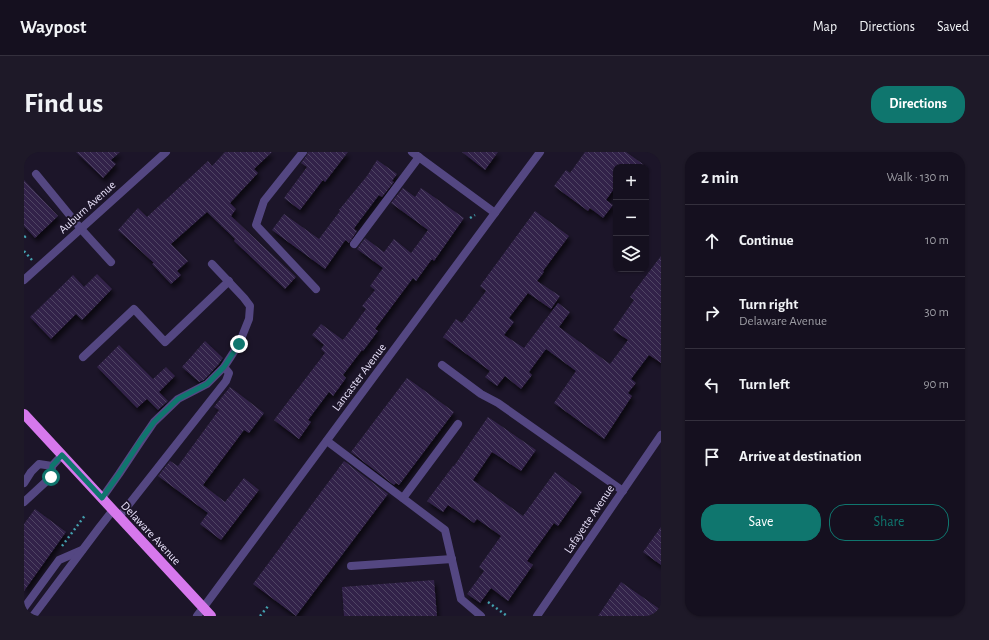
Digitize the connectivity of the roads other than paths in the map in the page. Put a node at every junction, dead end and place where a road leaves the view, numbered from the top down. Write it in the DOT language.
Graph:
graph roads {
  1 [pos="166,152"];
  2 [pos="303,152"];
  3 [pos="412,152"];
  4 [pos="540,152"];
  5 [pos="419,157"];
  6 [pos="36,174"];
  7 [pos="495,213"];
  8 [pos="81,228"];
  9 [pos="354,244"];
  10 [pos="111,262"];
  11 [pos="212,264"];
  12 [pos="24,280"];
  13 [pos="229,281"];
  14 [pos="316,289"];
  15 [pos="83,357"];
  16 [pos="442,365"];
  17 [pos="224,367"];
  18 [pos="24,414"];
  19 [pos="458,424"];
  20 [pos="661,435"];
  21 [pos="327,441"];
  22 [pos="62,455"];
  23 [pos="52,466"];
  24 [pos="24,467"];
  25 [pos="31,472"];
  26 [pos="24,483"];
  27 [pos="623,491"];
  28 [pos="102,498"];
  29 [pos="403,498"];
  30 [pos="24,502"];
  31 [pos="116,514"];
  32 [pos="83,550"];
  33 [pos="452,559"];
  34 [pos="351,566"];
  35 [pos="24,608"];
  36 [pos="200,612"];
  37 [pos="33,616"];
  38 [pos="211,616"];
  39 [pos="481,616"];
  40 [pos="537,616"];
  1 -- 8 [label="street, Auburn Avenue"];
  2 -- 14 [label="street"];
  3 -- 5 [label="street"];
  4 -- 7 [label="street, Lancaster Avenue"];
  5 -- 7 [label="street"];
  5 -- 9 [label="street"];
  6 -- 8 [label="street"];
  7 -- 21 [label="street, Lancaster Avenue"];
  8 -- 10 [label="street"];
  8 -- 12 [label="street, Auburn Avenue"];
  11 -- 13 [label="street"];
  13 -- 15 [label="street"];
  13 -- 17 [label="street"];
  16 -- 27 [label="street"];
  17 -- 28 [label="street"];
  17 -- 31 [label="street"];
  18 -- 22 [label="main road, Delaware Avenue"];
  19 -- 29 [label="street"];
  20 -- 27 [label="street, Lafayette Avenue"];
  21 -- 29 [label="street"];
  21 -- 36 [label="street, Lancaster Avenue"];
  22 -- 23 [label="street"];
  22 -- 28 [label="main road, Delaware Avenue"];
  23 -- 25 [label="street"];
  23 -- 30 [label="street"];
  24 -- 25 [label="street"];
  25 -- 26 [label="street"];
  27 -- 40 [label="street, Lafayette Avenue"];
  28 -- 31 [label="main road, Delaware Avenue"];
  29 -- 33 [label="street"];
  31 -- 32 [label="street"];
  31 -- 36 [label="main road, Delaware Avenue"];
  32 -- 35 [label="street"];
  32 -- 37 [label="street"];
  33 -- 34 [label="street"];
  33 -- 39 [label="street"];
  36 -- 38 [label="main road, Delaware Avenue"];
}
